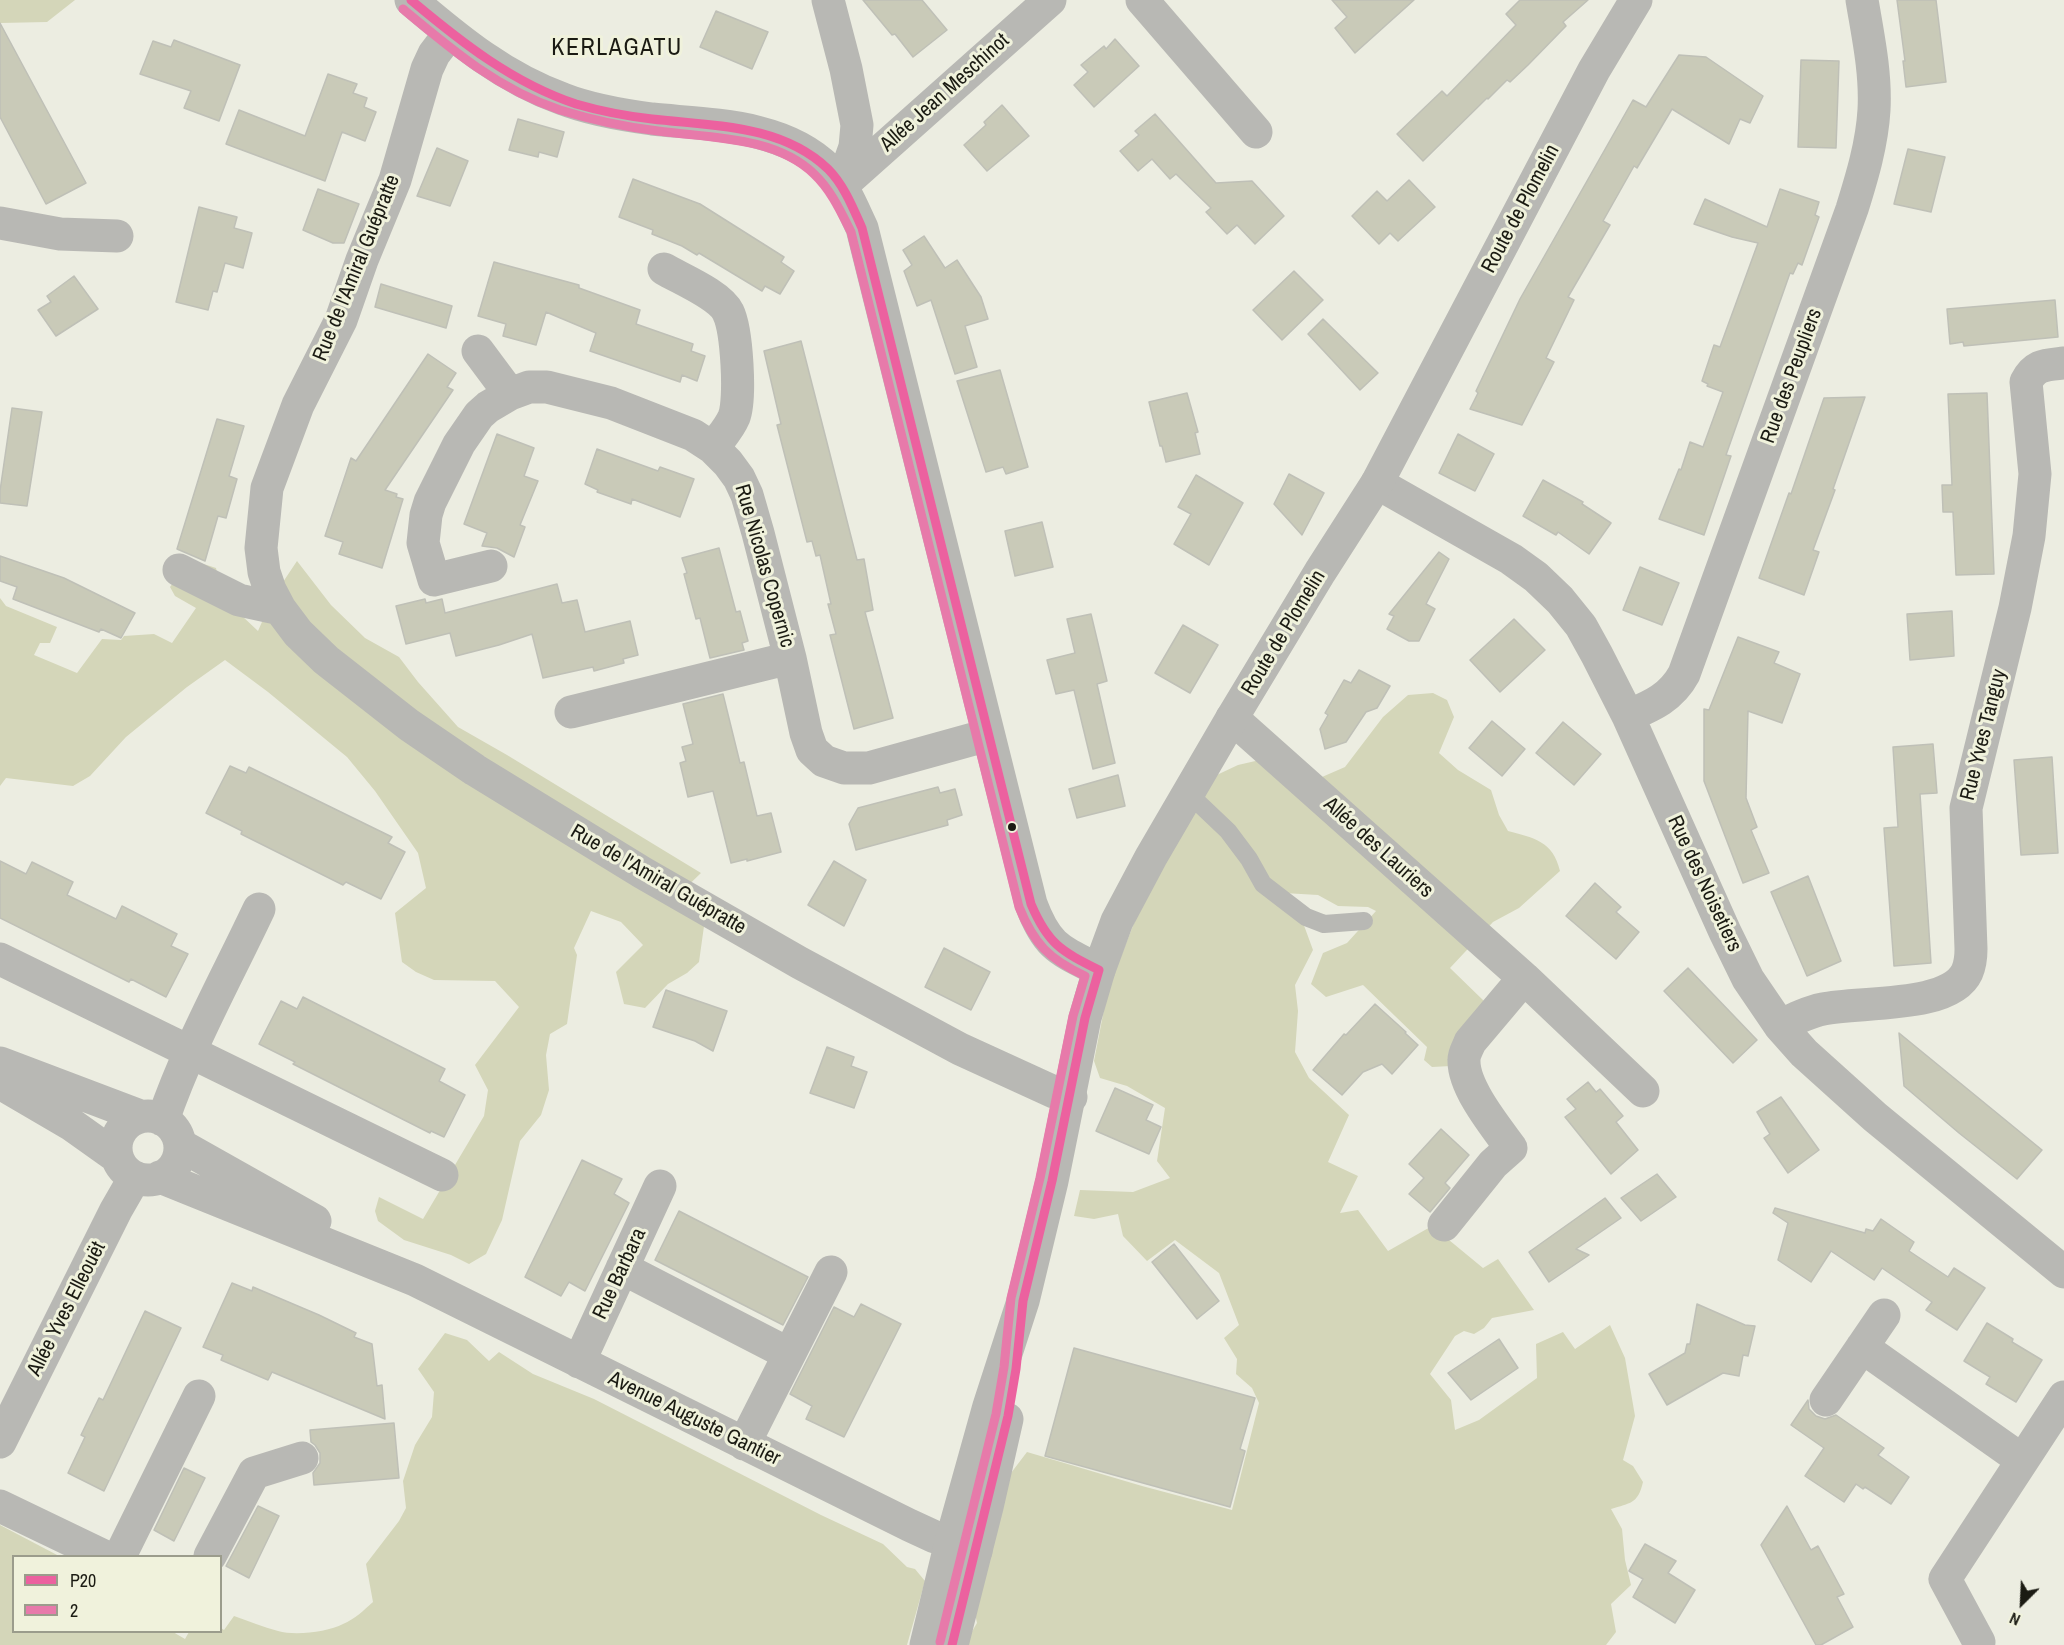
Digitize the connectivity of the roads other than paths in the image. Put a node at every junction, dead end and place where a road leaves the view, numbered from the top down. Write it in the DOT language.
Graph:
graph roads {
  1 [pos="411,0"];
  2 [pos="828,0"];
  3 [pos="1050,0"];
  4 [pos="1142,0"];
  5 [pos="1636,0"];
  6 [pos="1862,0"];
  7 [pos="450,33"];
  8 [pos="1256,132"];
  9 [pos="841,186"];
  10 [pos="0,224"];
  11 [pos="117,236"];
  12 [pos="664,269"];
  13 [pos="478,351"];
  14 [pos="2064,363"];
  15 [pos="510,393"];
  16 [pos="713,448"];
  17 [pos="1377,483"];
  18 [pos="490,566"];
  19 [pos="179,570"];
  20 [pos="280,609"];
  21 [pos="790,658"];
  22 [pos="572,712"];
  23 [pos="1628,716"];
  24 [pos="1232,718"];
  25 [pos="988,735"];
  26 [pos="1188,793"];
  27 [pos="260,909"];
  28 [pos="1364,921"];
  29 [pos="0,958"];
  30 [pos="1099,969"];
  31 [pos="1524,978"];
  32 [pos="1780,1026"];
  33 [pos="190,1052"];
  34 [pos="0,1063"];
  35 [pos="0,1083"];
  36 [pos="1643,1091"];
  37 [pos="1071,1097"];
  38 [pos="161,1127"];
  39 [pos="137,1170"];
  40 [pos="442,1175"];
  41 [pos="660,1185"];
  42 [pos="1444,1226"];
  43 [pos="622,1268"];
  44 [pos="831,1272"];
  45 [pos="2064,1272"];
  46 [pos="415,1280"];
  47 [pos="1884,1315"];
  48 [pos="1862,1347"];
  49 [pos="789,1354"];
  50 [pos="579,1362"];
  51 [pos="199,1396"];
  52 [pos="2064,1397"];
  53 [pos="1826,1400"];
  54 [pos="0,1442"];
  55 [pos="744,1444"];
  56 [pos="302,1458"];
  57 [pos="2022,1460"];
  58 [pos="0,1506"];
  59 [pos="963,1546"];
  60 [pos="100,1555"];
  61 [pos="121,1555"];
  62 [pos="211,1555"];
  63 [pos="1979,1642"];
  64 [pos="926,1645"];
  65 [pos="952,1645"];
  1 -- 7 [label="street"];
  2 -- 9 [label="street"];
  3 -- 9 [label="street, Allée Jean Meschinot"];
  4 -- 8 [label="street"];
  5 -- 17 [label="street, Route de Plomelin"];
  6 -- 23 [label="street, Rue des Peupliers"];
  7 -- 9 [label="street"];
  7 -- 20 [label="street, Rue de l'Amiral Guépratte"];
  9 -- 25 [label="street"];
  10 -- 11 [label="street"];
  12 -- 16 [label="street"];
  13 -- 15 [label="street"];
  14 -- 32 [label="street, Rue Yves Tanguy"];
  15 -- 16 [label="street, Rue Nicolas Copernic"];
  15 -- 18 [label="street, Rue Nicolas Copernic"];
  16 -- 21 [label="street, Rue Nicolas Copernic"];
  17 -- 23 [label="street, Rue des Noisetiers"];
  17 -- 24 [label="street, Route de Plomelin"];
  19 -- 20 [label="street"];
  20 -- 37 [label="street, Rue de l'Amiral Guépratte"];
  21 -- 22 [label="street, Rue Nicolas Copernic"];
  21 -- 25 [label="street, Rue Nicolas Copernic"];
  23 -- 32 [label="street, Rue des Noisetiers"];
  24 -- 26 [label="street, Route de Plomelin"];
  24 -- 31 [label="street, Allée des Lauriers"];
  25 -- 30 [label="street"];
  26 -- 28 [label="lane"];
  26 -- 30 [label="street, Route de Plomelin"];
  27 -- 33 [label="street"];
  29 -- 33 [label="street"];
  30 -- 37 [label="street, Route de Plomelin"];
  31 -- 36 [label="street, Allée des Lauriers"];
  31 -- 42 [label="street"];
  32 -- 45 [label="street, Rue des Noisetiers"];
  33 -- 38 [label="street"];
  33 -- 40 [label="street"];
  34 -- 38 [label="street, Avenue Auguste Gantier"];
  35 -- 39 [label="street, Avenue Auguste Gantier"];
  37 -- 59 [label="street, Route de Plomelin"];
  38 -- 39 [label="street"];
  38 -- 39 [label="street"];
  38 -- 46 [label="street, Avenue Auguste Gantier"];
  39 -- 46 [label="street, Avenue Auguste Gantier"];
  39 -- 54 [label="street, Allée Yves Elleouët"];
  41 -- 43 [label="street, Rue Barbara"];
  43 -- 49 [label="street"];
  43 -- 50 [label="street, Rue Barbara"];
  44 -- 49 [label="street"];
  46 -- 50 [label="street, Avenue Auguste Gantier"];
  47 -- 48 [label="street"];
  48 -- 53 [label="street"];
  48 -- 57 [label="street"];
  49 -- 55 [label="street"];
  50 -- 55 [label="street, Avenue Auguste Gantier"];
  51 -- 61 [label="street"];
  52 -- 57 [label="street"];
  55 -- 59 [label="street, Avenue Auguste Gantier"];
  56 -- 62 [label="street"];
  57 -- 63 [label="street"];
  58 -- 60 [label="street"];
  59 -- 64 [label="street, Route de Plomelin"];
  59 -- 65 [label="street, Route de Plomelin"];
}
